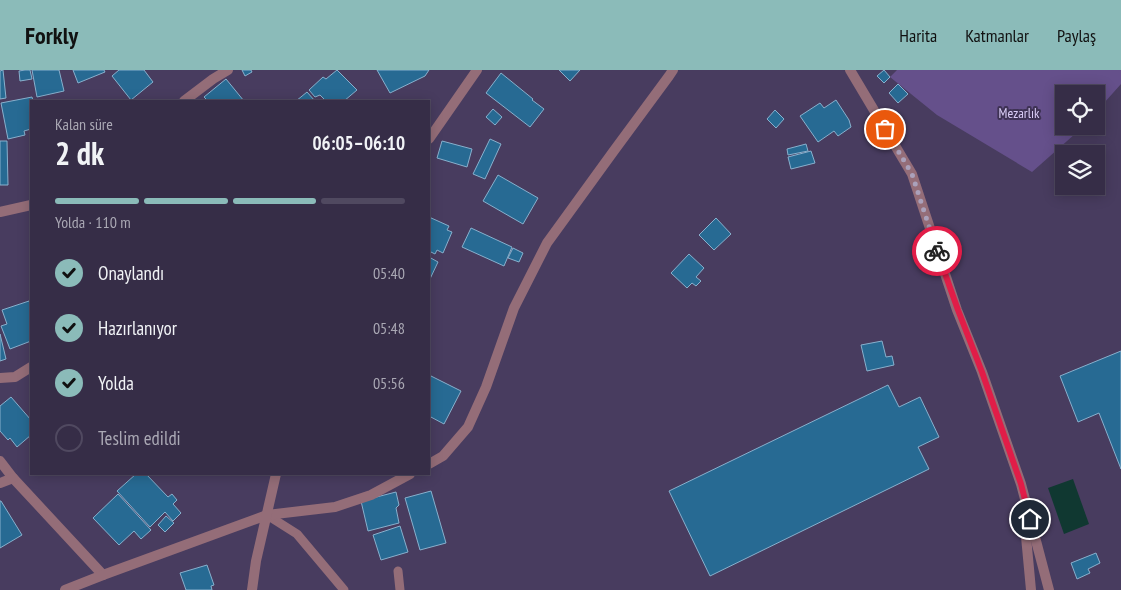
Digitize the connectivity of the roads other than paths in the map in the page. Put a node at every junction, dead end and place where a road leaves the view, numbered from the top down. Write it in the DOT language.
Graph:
graph roads {
  1 [pos="228,70"];
  2 [pos="477,70"];
  3 [pos="673,70"];
  4 [pos="850,70"];
  5 [pos="185,100"];
  6 [pos="430,138"];
  7 [pos="30,205"];
  8 [pos="0,212"];
  9 [pos="30,368"];
  10 [pos="0,378"];
  11 [pos="0,461"];
  12 [pos="430,463"];
  13 [pos="276,475"];
  14 [pos="408,475"];
  15 [pos="13,478"];
  16 [pos="0,483"];
  17 [pos="1021,484"];
  18 [pos="267,516"];
  19 [pos="398,571"];
  20 [pos="104,575"];
  21 [pos="65,590"];
  22 [pos="252,590"];
  23 [pos="344,590"];
  24 [pos="400,590"];
  25 [pos="1031,590"];
  26 [pos="1049,590"];
  1 -- 5 [label="street"];
  2 -- 6 [label="street"];
  3 -- 12 [label="street"];
  4 -- 17 [label="street"];
  7 -- 8 [label="street"];
  9 -- 10 [label="street"];
  11 -- 15 [label="street"];
  13 -- 18 [label="street"];
  14 -- 18 [label="street"];
  15 -- 16 [label="street"];
  15 -- 20 [label="street"];
  17 -- 25 [label="street"];
  17 -- 26 [label="street"];
  18 -- 20 [label="street"];
  18 -- 22 [label="street"];
  18 -- 23 [label="lane"];
  19 -- 24 [label="lane"];
  20 -- 21 [label="street"];
}
